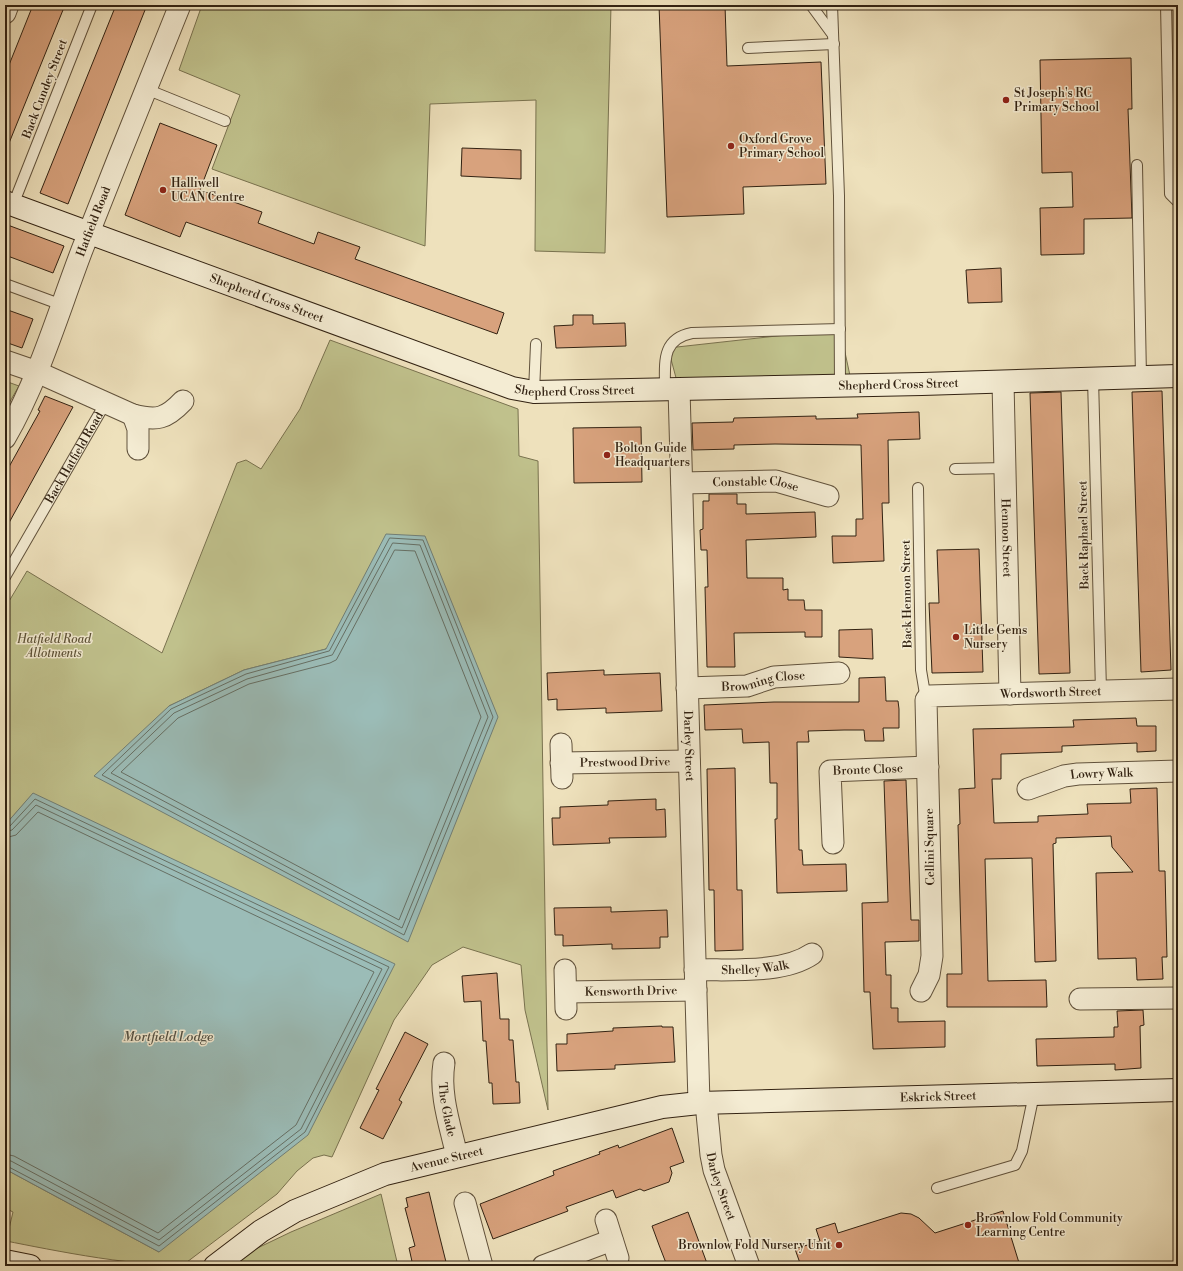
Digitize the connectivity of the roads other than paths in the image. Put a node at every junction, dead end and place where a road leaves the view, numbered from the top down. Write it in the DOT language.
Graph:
graph roads {
  1 [pos="8,5"];
  2 [pos="92,5"];
  3 [pos="180,5"];
  4 [pos="811,5"];
  5 [pos="832,5"];
  6 [pos="1166,5"];
  7 [pos="5,13"];
  8 [pos="834,40"];
  9 [pos="748,48"];
  10 [pos="146,89"];
  11 [pos="225,121"];
  12 [pos="1138,165"];
  13 [pos="1178,202"];
  14 [pos="9,204"];
  15 [pos="89,233"];
  16 [pos="5,284"];
  17 [pos="62,305"];
  18 [pos="840,329"];
  19 [pos="536,344"];
  20 [pos="5,361"];
  21 [pos="37,372"];
  22 [pos="1178,376"];
  23 [pos="1141,377"];
  24 [pos="1093,378"];
  25 [pos="1003,382"];
  26 [pos="840,385"];
  27 [pos="672,389"];
  28 [pos="534,392"];
  29 [pos="183,401"];
  30 [pos="106,402"];
  31 [pos="133,415"];
  32 [pos="5,438"];
  33 [pos="138,449"];
  34 [pos="1006,468"];
  35 [pos="955,469"];
  36 [pos="682,483"];
  37 [pos="918,488"];
  38 [pos="828,496"];
  39 [pos="5,577"];
  40 [pos="839,673"];
  41 [pos="687,688"];
  42 [pos="1178,688"];
  43 [pos="1101,691"];
  44 [pos="1010,694"];
  45 [pos="926,700"];
  46 [pos="689,761"];
  47 [pos="561,762"];
  48 [pos="928,767"];
  49 [pos="1178,771"];
  50 [pos="1028,789"];
  51 [pos="833,842"];
  52 [pos="812,954"];
  53 [pos="566,970"];
  54 [pos="695,980"];
  55 [pos="921,991"];
  56 [pos="1178,998"];
  57 [pos="1080,999"];
  58 [pos="444,1063"];
  59 [pos="1178,1090"];
  60 [pos="1034,1094"];
  61 [pos="703,1103"];
  62 [pos="457,1156"];
  63 [pos="937,1188"];
  64 [pos="465,1203"];
  65 [pos="606,1220"];
  66 [pos="5,1261"];
  67 [pos="30,1266"];
  68 [pos="214,1266"];
  69 [pos="482,1266"];
  70 [pos="543,1266"];
  71 [pos="749,1266"];
  1 -- 7 [label="street"];
  2 -- 14 [label="lane, Back Cundey Street"];
  3 -- 10 [label="street, Hatfield Road"];
  4 -- 8 [label="lane"];
  5 -- 8 [label="lane"];
  6 -- 13 [label="lane"];
  8 -- 9 [label="lane"];
  8 -- 18 [label="lane"];
  10 -- 11 [label="lane"];
  10 -- 15 [label="street, Hatfield Road"];
  12 -- 23 [label="lane"];
  14 -- 15 [label="street, Shepherd Cross Street"];
  15 -- 17 [label="street, Hatfield Road"];
  15 -- 28 [label="street, Shepherd Cross Street"];
  16 -- 17 [label="lane"];
  17 -- 21 [label="street, Hatfield Road"];
  18 -- 26 [label="lane"];
  18 -- 27 [label="lane"];
  19 -- 28 [label="lane"];
  20 -- 21 [label="street, Back Hatfield Road"];
  21 -- 30 [label="street, Back Hatfield Road"];
  21 -- 32 [label="street, Hatfield Road"];
  22 -- 23 [label="street, Shepherd Cross Street"];
  23 -- 24 [label="street, Shepherd Cross Street"];
  24 -- 25 [label="street, Shepherd Cross Street"];
  24 -- 43 [label="lane, Back Raphael Street"];
  25 -- 26 [label="street, Shepherd Cross Street"];
  25 -- 34 [label="street, Hennon Street"];
  26 -- 27 [label="street, Shepherd Cross Street"];
  27 -- 28 [label="street, Shepherd Cross Street"];
  27 -- 36 [label="street, Darley Street"];
  29 -- 31 [label="street"];
  30 -- 31 [label="street"];
  30 -- 39 [label="lane, Back Hatfield Road"];
  31 -- 33 [label="street"];
  34 -- 35 [label="lane"];
  34 -- 44 [label="street, Hennon Street"];
  36 -- 38 [label="street, Constable Close"];
  36 -- 41 [label="street, Darley Street"];
  37 -- 45 [label="lane, Back Hennon Street"];
  40 -- 41 [label="street, Browning Close"];
  41 -- 46 [label="street, Darley Street"];
  42 -- 43 [label="street, Wordsworth Street"];
  43 -- 44 [label="street, Wordsworth Street"];
  44 -- 45 [label="street, Wordsworth Street"];
  45 -- 48 [label="street, Cellini Square"];
  46 -- 47 [label="street, Prestwood Drive"];
  46 -- 54 [label="street, Darley Street"];
  48 -- 51 [label="street, Bronte Close"];
  48 -- 55 [label="street, Cellini Square"];
  49 -- 50 [label="street, Lowry Walk"];
  52 -- 54 [label="street, Shelley Walk"];
  53 -- 54 [label="street, Kensworth Drive"];
  54 -- 61 [label="street, Darley Street"];
  56 -- 57 [label="street"];
  58 -- 62 [label="street, The Glade"];
  59 -- 60 [label="street, Eskrick Street"];
  60 -- 61 [label="street, Eskrick Street"];
  60 -- 63 [label="lane"];
  61 -- 62 [label="street, Avenue Street"];
  61 -- 71 [label="street, Darley Street"];
  62 -- 68 [label="street, Avenue Street"];
  64 -- 69 [label="street"];
  65 -- 70 [label="street"];
  66 -- 67 [label="street"];
}
